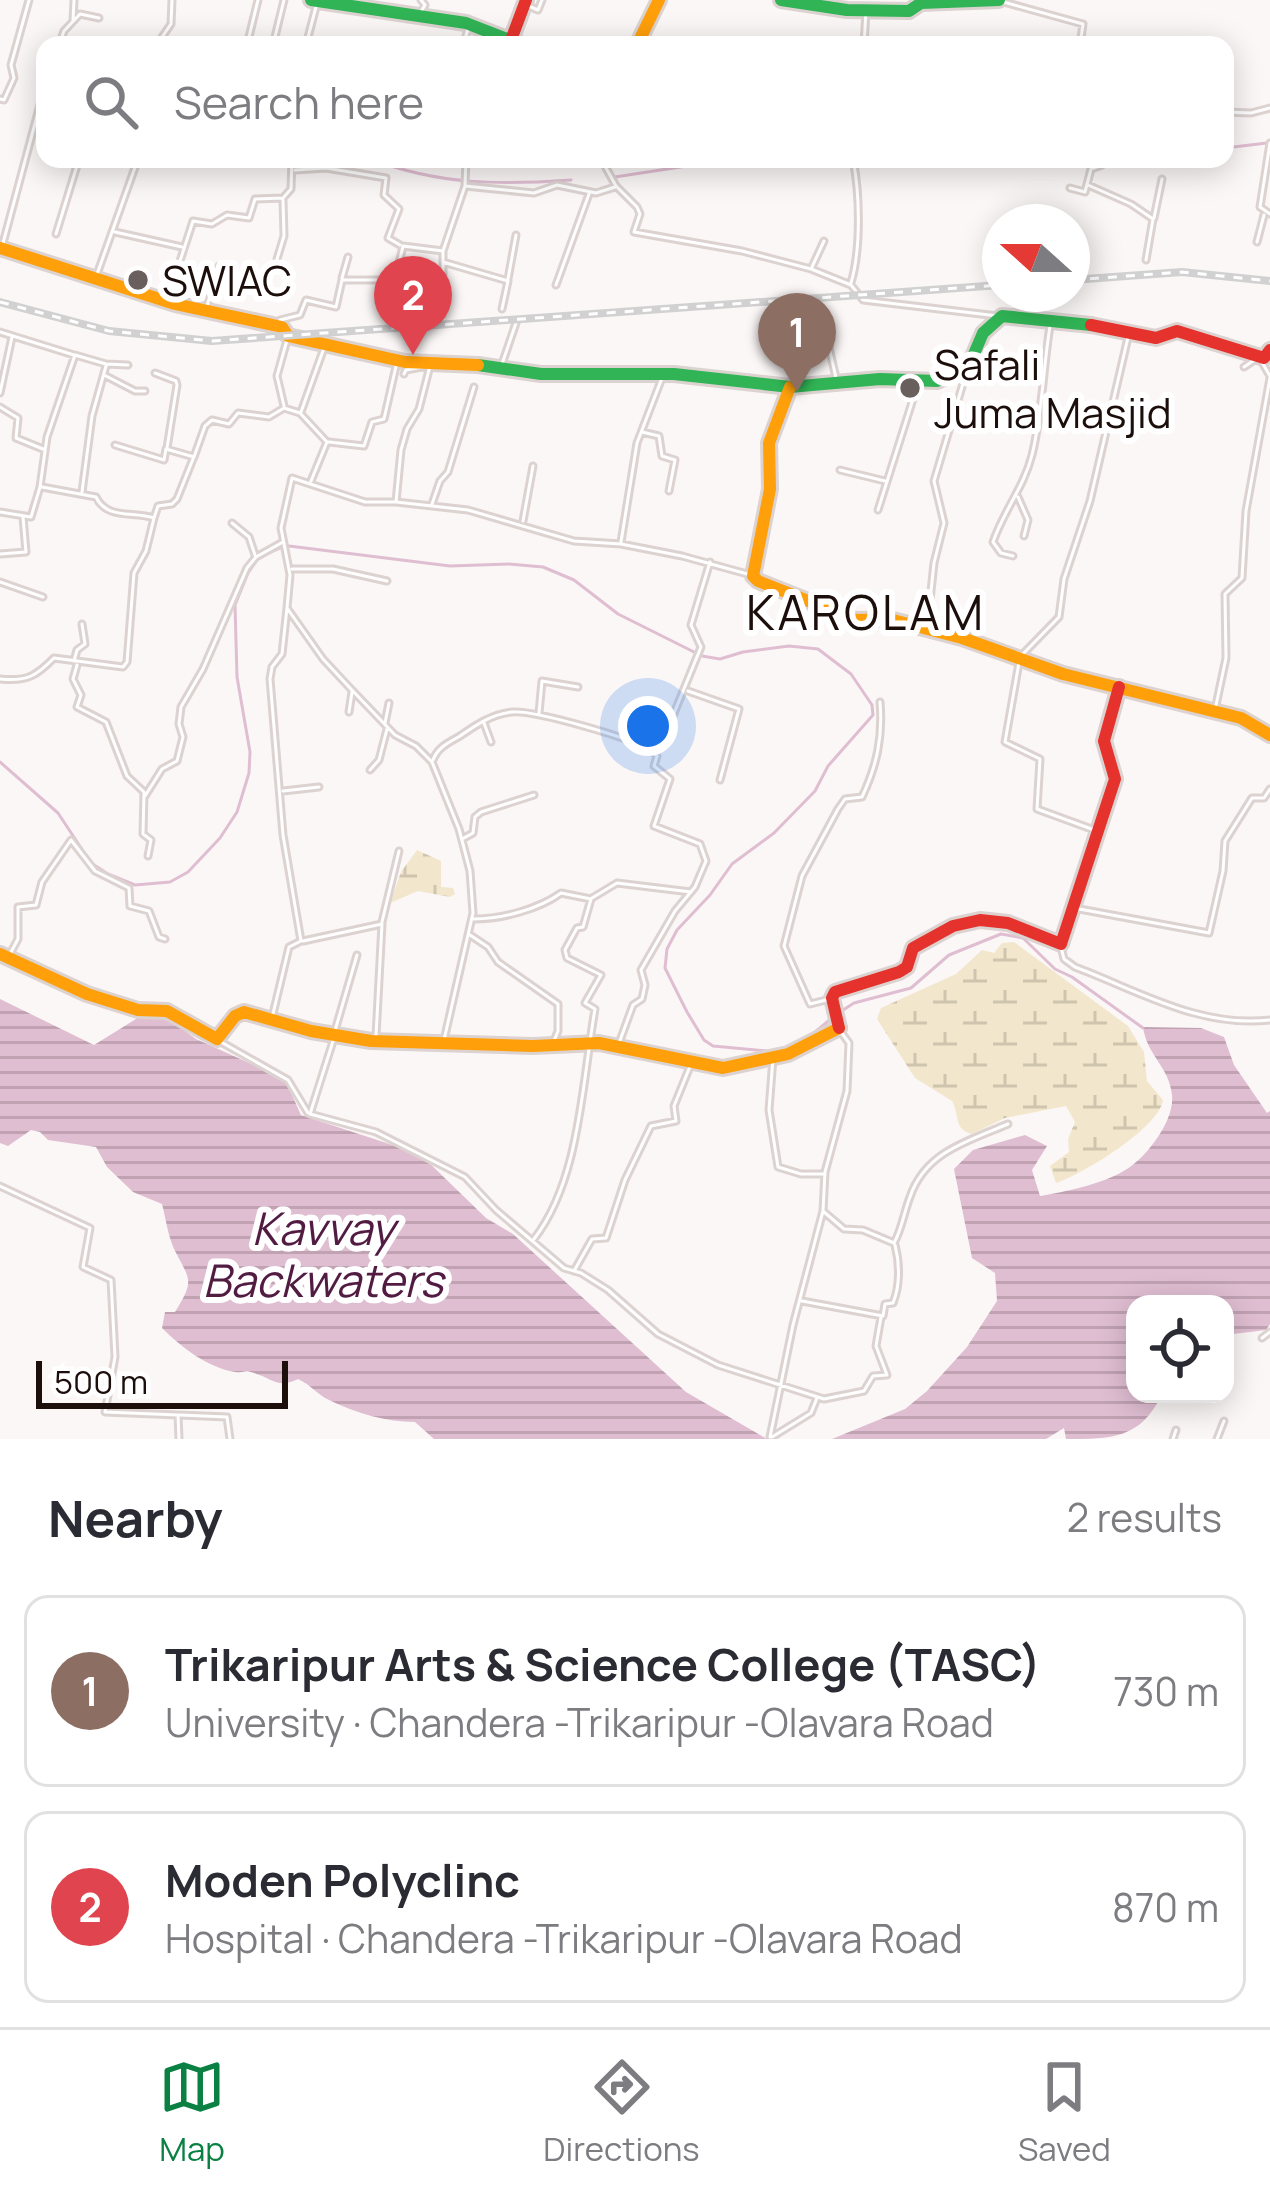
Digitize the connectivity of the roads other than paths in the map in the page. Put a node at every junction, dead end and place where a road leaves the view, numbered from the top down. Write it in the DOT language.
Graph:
graph roads {
  1 [pos="29,0"];
  2 [pos="74,0"];
  3 [pos="172,0"];
  4 [pos="258,0"];
  5 [pos="284,0"];
  6 [pos="421,0"];
  7 [pos="542,0"];
  8 [pos="659,0"];
  9 [pos="781,0"];
  10 [pos="999,0"];
  11 [pos="320,1"];
  12 [pos="525,2"];
  13 [pos="877,5"];
  14 [pos="418,17"];
  15 [pos="99,18"];
  16 [pos="72,23"];
  17 [pos="470,24"];
  18 [pos="64,36"];
  19 [pos="164,36"];
  20 [pos="249,36"];
  21 [pos="274,36"];
  22 [pos="309,36"];
  23 [pos="466,36"];
  24 [pos="497,36"];
  25 [pos="513,36"];
  26 [pos="641,36"];
  27 [pos="867,36"];
  28 [pos="1081,36"];
  29 [pos="0,99"];
  30 [pos="1270,108"];
  31 [pos="1234,112"];
  32 [pos="36,119"];
  33 [pos="1270,143"];
  34 [pos="76,168"];
  35 [pos="135,168"];
  36 [pos="466,168"];
  37 [pos="608,168"];
  38 [pos="855,168"];
  39 [pos="1094,168"];
  40 [pos="293,170"];
  41 [pos="1162,179"];
  42 [pos="466,184"];
  43 [pos="1088,185"];
  44 [pos="616,186"];
  45 [pos="1070,188"];
  46 [pos="590,192"];
  47 [pos="283,198"];
  48 [pos="1267,213"];
  49 [pos="1154,220"];
  50 [pos="624,230"];
  51 [pos="112,232"];
  52 [pos="634,232"];
  53 [pos="56,234"];
  54 [pos="516,235"];
  55 [pos="824,241"];
  56 [pos="1258,242"];
  57 [pos="403,246"];
  58 [pos="1,248"];
  59 [pos="183,248"];
  60 [pos="443,251"];
  61 [pos="348,257"];
  62 [pos="277,259"];
  63 [pos="1146,260"];
  64 [pos="443,262"];
  65 [pos="219,266"];
  66 [pos="811,269"];
  67 [pos="96,278"];
  68 [pos="342,280"];
  69 [pos="395,280"];
  70 [pos="508,281"];
  71 [pos="556,285"];
  72 [pos="851,285"];
  73 [pos="433,290"];
  74 [pos="167,300"];
  75 [pos="502,309"];
  76 [pos="206,310"];
  77 [pos="392,316"];
  78 [pos="1002,316"];
  79 [pos="1051,318"];
  80 [pos="516,323"];
  81 [pos="276,326"];
  82 [pos="0,332"];
  83 [pos="1130,332"];
  84 [pos="13,335"];
  85 [pos="288,336"];
  86 [pos="326,343"];
  87 [pos="828,343"];
  88 [pos="1264,353"];
  89 [pos="76,356"];
  90 [pos="398,360"];
  91 [pos="433,362"];
  92 [pos="106,364"];
  93 [pos="128,365"];
  94 [pos="1244,367"];
  95 [pos="500,368"];
  96 [pos="968,368"];
  97 [pos="155,373"];
  98 [pos="404,374"];
  99 [pos="664,374"];
  100 [pos="104,376"];
  101 [pos="1270,378"];
  102 [pos="915,380"];
  103 [pos="836,383"];
  104 [pos="474,387"];
  105 [pos="790,387"];
  106 [pos="145,391"];
  107 [pos="1,393"];
  108 [pos="0,404"];
  109 [pos="284,408"];
  110 [pos="300,413"];
  111 [pos="1260,422"];
  112 [pos="1270,427"];
  113 [pos="640,432"];
  114 [pos="327,442"];
  115 [pos="115,445"];
  116 [pos="166,449"];
  117 [pos="45,450"];
  118 [pos="194,457"];
  119 [pos="533,466"];
  120 [pos="840,470"];
  121 [pos="886,481"];
  122 [pos="310,483"];
  123 [pos="40,487"];
  124 [pos="669,491"];
  125 [pos="82,492"];
  126 [pos="1018,495"];
  127 [pos="396,502"];
  128 [pos="432,506"];
  129 [pos="878,510"];
  130 [pos="0,512"];
  131 [pos="23,517"];
  132 [pos="154,518"];
  133 [pos="232,523"];
  134 [pos="523,523"];
  135 [pos="1024,536"];
  136 [pos="284,542"];
  137 [pos="621,544"];
  138 [pos="0,554"];
  139 [pos="1013,556"];
  140 [pos="256,557"];
  141 [pos="710,562"];
  142 [pos="290,569"];
  143 [pos="752,576"];
  144 [pos="387,581"];
  145 [pos="0,582"];
  146 [pos="43,597"];
  147 [pos="287,608"];
  148 [pos="82,624"];
  149 [pos="927,631"];
  150 [pos="1020,657"];
  151 [pos="76,663"];
  152 [pos="0,679"];
  153 [pos="578,687"];
  154 [pos="1119,687"];
  155 [pos="686,690"];
  156 [pos="352,691"];
  157 [pos="880,702"];
  158 [pos="389,703"];
  159 [pos="1215,710"];
  160 [pos="349,712"];
  161 [pos="539,715"];
  162 [pos="484,721"];
  163 [pos="386,726"];
  164 [pos="1270,735"];
  165 [pos="491,742"];
  166 [pos="650,750"];
  167 [pos="432,762"];
  168 [pos="370,770"];
  169 [pos="720,780"];
  170 [pos="319,788"];
  171 [pos="1270,789"];
  172 [pos="281,791"];
  173 [pos="534,795"];
  174 [pos="145,796"];
  175 [pos="1098,832"];
  176 [pos="462,839"];
  177 [pos="399,850"];
  178 [pos="148,856"];
  179 [pos="692,892"];
  180 [pos="591,899"];
  181 [pos="1072,908"];
  182 [pos="472,919"];
  183 [pos="382,924"];
  184 [pos="469,934"];
  185 [pos="165,939"];
  186 [pos="302,941"];
  187 [pos="1060,944"];
  188 [pos="4,955"];
  189 [pos="357,955"];
  190 [pos="837,1014"];
  191 [pos="272,1019"];
  192 [pos="1270,1021"];
  193 [pos="334,1036"];
  194 [pos="218,1039"];
  195 [pos="375,1042"];
  196 [pos="444,1042"];
  197 [pos="587,1043"];
  198 [pos="552,1046"];
  199 [pos="618,1048"];
  200 [pos="772,1058"];
  201 [pos="691,1062"];
  202 [pos="310,1114"];
  203 [pos="1008,1124"];
  204 [pos="825,1174"];
  205 [pos="0,1186"];
  206 [pos="823,1211"];
  207 [pos="532,1240"];
  208 [pos="894,1243"];
  209 [pos="574,1273"];
  210 [pos="801,1300"];
  211 [pos="881,1317"];
  212 [pos="1270,1332"];
  213 [pos="1262,1338"];
  214 [pos="780,1388"];
  215 [pos="817,1397"];
  216 [pos="178,1415"];
  217 [pos="1224,1421"];
  218 [pos="1176,1430"];
  219 [pos="179,1439"];
  220 [pos="230,1439"];
  221 [pos="1173,1439"];
  222 [pos="1217,1439"];
  1 -- 29 [label="street"];
  2 -- 16 [label="street"];
  3 -- 19 [label="street"];
  4 -- 20 [label="street"];
  5 -- 21 [label="street"];
  6 -- 14 [label="street"];
  7 -- 12 [label="street"];
  8 -- 26 [label="main road"];
  9 -- 13 [label="main road"];
  10 -- 13 [label="main road"];
  10 -- 28 [label="street"];
  11 -- 14 [label="main road"];
  11 -- 22 [label="street"];
  12 -- 25 [label="main road"];
  13 -- 27 [label="street"];
  14 -- 17 [label="main road"];
  15 -- 16 [label="street"];
  16 -- 18 [label="street"];
  17 -- 23 [label="street"];
  17 -- 24 [label="main road"];
  30 -- 31 [label="street"];
  32 -- 58 [label="street"];
  33 -- 48 [label="street"];
  34 -- 53 [label="street"];
  35 -- 51 [label="street"];
  36 -- 42 [label="street"];
  37 -- 44 [label="street"];
  38 -- 72 [label="street"];
  39 -- 43 [label="street"];
  40 -- 47 [label="street"];
  40 -- 57 [label="street"];
  41 -- 49 [label="street"];
  42 -- 46 [label="street"];
  42 -- 60 [label="street"];
  43 -- 45 [label="street"];
  43 -- 49 [label="street"];
  44 -- 46 [label="street"];
  44 -- 52 [label="street"];
  46 -- 71 [label="street"];
  47 -- 59 [label="street"];
  47 -- 62 [label="street"];
  48 -- 56 [label="street"];
  49 -- 63 [label="street"];
  50 -- 52 [label="street"];
  51 -- 59 [label="street"];
  51 -- 67 [label="street"];
  52 -- 66 [label="street"];
  54 -- 70 [label="street"];
  55 -- 66 [label="street"];
  57 -- 60 [label="street"];
  57 -- 69 [label="street"];
  58 -- 67 [label="main road"];
  59 -- 74 [label="street"];
  60 -- 64 [label="street"];
  61 -- 68 [label="street"];
  64 -- 70 [label="street"];
  64 -- 73 [label="street"];
  65 -- 76 [label="street"];
  66 -- 72 [label="street"];
  67 -- 74 [label="main road"];
  68 -- 69 [label="street"];
  68 -- 81 [label="street"];
  69 -- 77 [label="street"];
  70 -- 75 [label="street"];
  72 -- 78 [label="street"];
  74 -- 76 [label="main road"];
  76 -- 81 [label="main road"];
  78 -- 79 [label="main road"];
  78 -- 96 [label="main road"];
  79 -- 83 [label="main road"];
  79 -- 126 [label="street"];
  80 -- 95 [label="street"];
  81 -- 85 [label="main road"];
  82 -- 84 [label="street"];
  83 -- 88 [label="main road"];
  83 -- 150 [label="street"];
  84 -- 89 [label="street"];
  84 -- 107 [label="street"];
  85 -- 86 [label="main road"];
  85 -- 109 [label="street"];
  86 -- 90 [label="main road"];
  86 -- 110 [label="street"];
  87 -- 103 [label="street"];
  88 -- 94 [label="street"];
  88 -- 101 [label="street"];
  89 -- 92 [label="street"];
  89 -- 117 [label="street"];
  90 -- 91 [label="main road"];
  90 -- 114 [label="street"];
  91 -- 95 [label="main road"];
  91 -- 98 [label="street"];
  91 -- 127 [label="street"];
  92 -- 93 [label="street"];
  92 -- 100 [label="street"];
  95 -- 99 [label="main road"];
  96 -- 102 [label="main road"];
  96 -- 149 [label="street"];
  97 -- 116 [label="street"];
  99 -- 105 [label="main road"];
  99 -- 113 [label="street"];
  100 -- 106 [label="street"];
  100 -- 125 [label="street"];
  101 -- 111 [label="street"];
  102 -- 103 [label="main road"];
  102 -- 121 [label="street"];
  103 -- 105 [label="main road"];
  104 -- 128 [label="street"];
  105 -- 143 [label="main road"];
  107 -- 108 [label="street"];
  108 -- 117 [label="street"];
  109 -- 110 [label="street"];
  109 -- 118 [label="street"];
  110 -- 114 [label="street"];
  111 -- 112 [label="street"];
  111 -- 159 [label="street"];
  113 -- 124 [label="street"];
  113 -- 137 [label="street"];
  114 -- 122 [label="street"];
  115 -- 116 [label="street"];
  116 -- 118 [label="street"];
  117 -- 123 [label="street"];
  118 -- 132 [label="street"];
  119 -- 134 [label="street"];
  120 -- 121 [label="street"];
  121 -- 129 [label="street"];
  122 -- 127 [label="street"];
  122 -- 136 [label="street"];
  123 -- 125 [label="street"];
  123 -- 131 [label="street"];
  125 -- 132 [label="street"];
  126 -- 135 [label="street"];
  126 -- 139 [label="street"];
  127 -- 128 [label="street"];
  128 -- 134 [label="street"];
  130 -- 131 [label="street"];
  131 -- 138 [label="street"];
  132 -- 151 [label="street"];
  133 -- 140 [label="street"];
  134 -- 137 [label="street"];
  136 -- 140 [label="street"];
  136 -- 142 [label="street"];
  137 -- 141 [label="street"];
  140 -- 174 [label="street"];
  141 -- 143 [label="street"];
  141 -- 155 [label="street"];
  142 -- 144 [label="street"];
  142 -- 147 [label="street"];
  143 -- 149 [label="main road"];
  145 -- 146 [label="street"];
  147 -- 156 [label="street"];
  147 -- 172 [label="street"];
  148 -- 151 [label="street"];
  149 -- 150 [label="main road"];
  150 -- 154 [label="main road"];
  150 -- 175 [label="street"];
  151 -- 152 [label="street"];
  151 -- 174 [label="street"];
  153 -- 161 [label="street"];
  154 -- 159 [label="main road"];
  154 -- 175 [label="main road"];
  155 -- 166 [label="street"];
  155 -- 169 [label="street"];
  156 -- 160 [label="street"];
  156 -- 163 [label="street"];
  157 -- 190 [label="street"];
  158 -- 163 [label="street"];
  159 -- 164 [label="main road"];
  161 -- 162 [label="street"];
  161 -- 166 [label="street"];
  162 -- 165 [label="street"];
  162 -- 167 [label="street"];
  163 -- 167 [label="street"];
  163 -- 168 [label="street"];
  166 -- 179 [label="street"];
  167 -- 176 [label="street"];
  170 -- 172 [label="street"];
  171 -- 181 [label="street"];
  172 -- 186 [label="street"];
  173 -- 176 [label="street"];
  174 -- 178 [label="street"];
  175 -- 181 [label="main road"];
  176 -- 182 [label="street"];
  177 -- 183 [label="street"];
  179 -- 180 [label="street"];
  179 -- 199 [label="street"];
  180 -- 182 [label="street"];
  180 -- 197 [label="street"];
  181 -- 187 [label="main road"];
  182 -- 184 [label="street"];
  183 -- 186 [label="street"];
  183 -- 195 [label="street"];
  184 -- 196 [label="street"];
  184 -- 198 [label="street"];
  185 -- 188 [label="street"];
  186 -- 191 [label="street"];
  187 -- 190 [label="main road"];
  187 -- 192 [label="street"];
  188 -- 194 [label="main road"];
  189 -- 193 [label="street"];
  190 -- 200 [label="main road"];
  190 -- 204 [label="street"];
  191 -- 193 [label="main road"];
  191 -- 194 [label="main road"];
  193 -- 195 [label="main road"];
  193 -- 202 [label="street"];
  194 -- 202 [label="street"];
  195 -- 196 [label="main road"];
  196 -- 198 [label="main road"];
  197 -- 198 [label="main road"];
  197 -- 199 [label="main road"];
  197 -- 207 [label="street"];
  199 -- 201 [label="main road"];
  200 -- 201 [label="main road"];
  200 -- 204 [label="street"];
  201 -- 209 [label="street"];
  202 -- 207 [label="street"];
  203 -- 208 [label="street"];
  204 -- 206 [label="street"];
  205 -- 216 [label="street"];
  206 -- 208 [label="street"];
  206 -- 210 [label="street"];
  207 -- 209 [label="street"];
  208 -- 211 [label="street"];
  209 -- 214 [label="street"];
  210 -- 211 [label="street"];
  210 -- 214 [label="street"];
  211 -- 215 [label="street"];
  212 -- 213 [label="street"];
  214 -- 215 [label="street"];
  214 -- 215 [label="street"];
  216 -- 219 [label="street"];
  216 -- 220 [label="street"];
  217 -- 222 [label="street"];
  218 -- 221 [label="street"];
}
